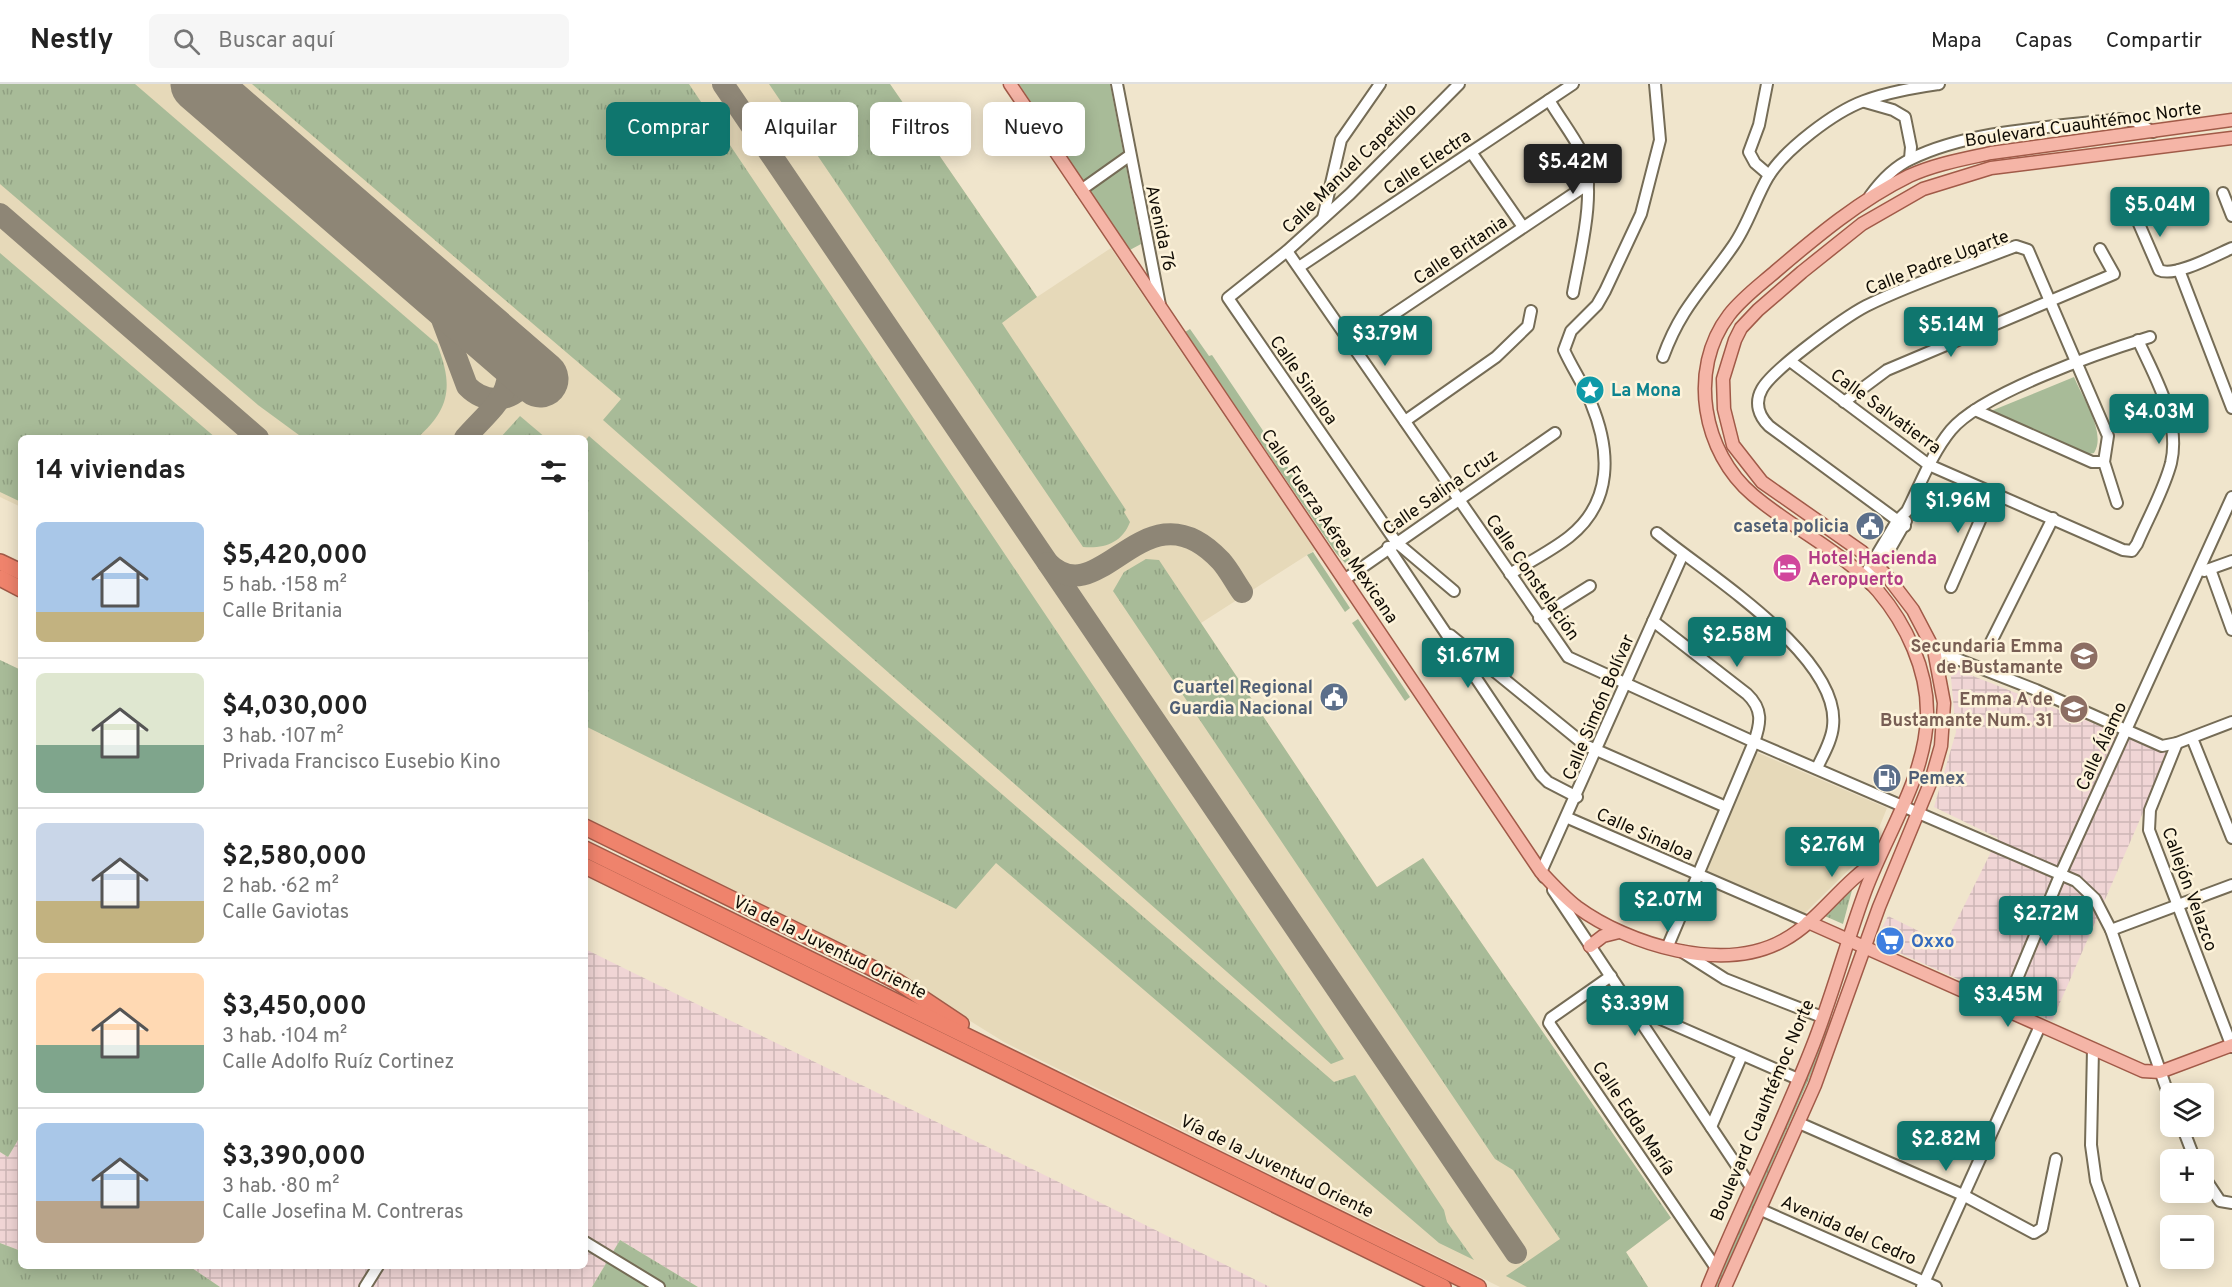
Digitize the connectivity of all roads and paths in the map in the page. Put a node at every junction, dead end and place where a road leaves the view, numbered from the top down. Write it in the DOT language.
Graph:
graph roads {
  1 [pos="1010,84"];
  2 [pos="1117,84"];
  3 [pos="1380,84"];
  4 [pos="1459,84"];
  5 [pos="1573,84"];
  6 [pos="1655,84"];
  7 [pos="1767,84"];
  8 [pos="1939,84"];
  9 [pos="1549,100"];
  10 [pos="1862,102"];
  11 [pos="2232,120"];
  12 [pos="2153,132"];
  13 [pos="2232,138"];
  14 [pos="1471,152"];
  15 [pos="1130,156"];
  16 [pos="1910,159"];
  17 [pos="1769,175"];
  18 [pos="1588,184"];
  19 [pos="1081,190"];
  20 [pos="2223,193"];
  21 [pos="1868,199"];
  22 [pos="2232,216"];
  23 [pos="2136,217"];
  24 [pos="1323,218"];
  25 [pos="1523,227"];
  26 [pos="2232,248"];
  27 [pos="2100,249"];
  28 [pos="1287,251"];
  29 [pos="1299,267"];
  30 [pos="2179,270"];
  31 [pos="1573,293"];
  32 [pos="2050,301"];
  33 [pos="1160,307"];
  34 [pos="1531,311"];
  35 [pos="2150,336"];
  36 [pos="2138,340"];
  37 [pos="1351,343"];
  38 [pos="1663,357"];
  39 [pos="1790,361"];
  40 [pos="2076,363"];
  41 [pos="1844,402"];
  42 [pos="2231,404"];
  43 [pos="1975,410"];
  44 [pos="1405,421"];
  45 [pos="1555,433"];
  46 [pos="2104,462"];
  47 [pos="1929,465"];
  48 [pos="1992,493"];
  49 [pos="2232,497"];
  50 [pos="1458,499"];
  51 [pos="2117,503"];
  52 [pos="2053,518"];
  53 [pos="1901,523"];
  54 [pos="1658,533"];
  55 [pos="1392,545"];
  56 [pos="1683,554"];
  57 [pos="0,561"];
  58 [pos="2232,561"];
  59 [pos="1877,564"];
  60 [pos="18,570"];
  61 [pos="2205,571"];
  62 [pos="1510,574"];
  63 [pos="0,578"];
  64 [pos="1344,580"];
  65 [pos="1867,581"];
  66 [pos="1590,586"];
  67 [pos="18,587"];
  68 [pos="1951,587"];
  69 [pos="1454,591"];
  70 [pos="1539,618"];
  71 [pos="1653,621"];
  72 [pos="2232,630"];
  73 [pos="1450,635"];
  74 [pos="1991,642"];
  75 [pos="1934,650"];
  76 [pos="1626,684"];
  77 [pos="2232,722"];
  78 [pos="2126,730"];
  79 [pos="2192,738"];
  80 [pos="1754,742"];
  81 [pos="2177,743"];
  82 [pos="1597,750"];
  83 [pos="1817,768"];
  84 [pos="1577,797"];
  85 [pos="1902,804"];
  86 [pos="1726,807"];
  87 [pos="1919,811"];
  88 [pos="1568,818"];
  89 [pos="588,828"];
  90 [pos="2232,838"];
  91 [pos="588,850"];
  92 [pos="1877,861"];
  93 [pos="588,867"];
  94 [pos="1541,872"];
  95 [pos="2061,873"];
  96 [pos="1698,875"];
  97 [pos="2232,885"];
  98 [pos="2178,906"];
  99 [pos="1808,922"];
  100 [pos="2111,930"];
  101 [pos="1619,932"];
  102 [pos="1848,940"];
  103 [pos="1590,946"];
  104 [pos="1864,947"];
  105 [pos="1667,948"];
  106 [pos="1682,951"];
  107 [pos="1611,976"];
  108 [pos="1631,1006"];
  109 [pos="2004,1010"];
  110 [pos="1822,1017"];
  111 [pos="2040,1026"];
  112 [pos="2232,1046"];
  113 [pos="2093,1049"];
  114 [pos="1742,1054"];
  115 [pos="1009,1056"];
  116 [pos="2160,1072"];
  117 [pos="1798,1079"];
  118 [pos="1058,1080"];
  119 [pos="2164,1083"];
  120 [pos="1051,1094"];
  121 [pos="1798,1123"];
  122 [pos="1711,1127"];
  123 [pos="2056,1159"];
  124 [pos="1751,1187"];
  125 [pos="2214,1192"];
  126 [pos="1964,1195"];
  127 [pos="2232,1203"];
  128 [pos="1759,1209"];
  129 [pos="588,1244"];
  130 [pos="1716,1268"];
  131 [pos="376,1269"];
  132 [pos="1466,1283"];
  133 [pos="1923,1284"];
  134 [pos="365,1287"];
  135 [pos="659,1287"];
  136 [pos="1443,1287"];
  137 [pos="1478,1287"];
  138 [pos="1708,1287"];
  139 [pos="1725,1287"];
  140 [pos="1936,1287"];
  141 [pos="2134,1287"];
  1 -- 19 [label="main road, Calle Fuerza Aérea Mexicana"];
  2 -- 15 [label="street, Avenida 76"];
  3 -- 24 [label="street"];
  4 -- 24 [label="street, Calle Manuel Capetillo"];
  5 -- 9 [label="street, Calle Electra"];
  6 -- 62 [label="street"];
  7 -- 17 [label="street"];
  8 -- 10 [label="street"];
  9 -- 14 [label="street, Calle Electra"];
  9 -- 18 [label="street"];
  10 -- 16 [label="street"];
  10 -- 17 [label="street"];
  11 -- 12 [label="main road, Boulevard Cuauhtémoc Norte"];
  12 -- 16 [label="street"];
  12 -- 21 [label="main road, Boulevard Cuauhtémoc Norte"];
  13 -- 59 [label="main road, Boulevard Cuauhtémoc Norte"];
  14 -- 25 [label="street"];
  14 -- 29 [label="street, Calle Electra"];
  15 -- 19 [label="street"];
  15 -- 33 [label="street, Avenida 76"];
  16 -- 21 [label="street"];
  17 -- 38 [label="street"];
  18 -- 25 [label="street, Calle Britania"];
  18 -- 31 [label="street"];
  19 -- 33 [label="main road, Calle Fuerza Aérea Mexicana"];
  20 -- 22 [label="street"];
  21 -- 65 [label="main road, Boulevard Cuauhtémoc Norte"];
  23 -- 30 [label="street"];
  24 -- 28 [label="street, Calle Manuel Capetillo"];
  25 -- 37 [label="street, Calle Britania"];
  26 -- 30 [label="street"];
  27 -- 32 [label="street"];
  28 -- 29 [label="street, Calle Constelación"];
  28 -- 55 [label="street, Calle Sinaloa"];
  29 -- 37 [label="street, Calle Constelación"];
  30 -- 42 [label="street"];
  32 -- 39 [label="street, Calle Padre Ugarte"];
  32 -- 40 [label="street, Calle Padre Ugarte"];
  32 -- 41 [label="street"];
  33 -- 64 [label="main road, Calle Fuerza Aérea Mexicana"];
  34 -- 44 [label="street"];
  35 -- 36 [label="street"];
  36 -- 40 [label="street"];
  36 -- 52 [label="street, Calle Salvatierra"];
  37 -- 44 [label="street, Calle Constelación"];
  39 -- 41 [label="street, Calle Salvatierra"];
  39 -- 53 [label="street, Calle Padre Ugarte"];
  40 -- 43 [label="street"];
  40 -- 46 [label="street, Calle Padre Ugarte"];
  41 -- 47 [label="street, Calle Salvatierra"];
  43 -- 46 [label="street"];
  43 -- 47 [label="street"];
  44 -- 50 [label="street, Calle Constelación"];
  45 -- 50 [label="street, Calle Salina Cruz"];
  46 -- 51 [label="street"];
  47 -- 48 [label="street, Calle Salvatierra"];
  47 -- 53 [label="street"];
  48 -- 52 [label="street, Calle Salvatierra"];
  48 -- 68 [label="street"];
  49 -- 61 [label="street, Calle Álamo"];
  50 -- 55 [label="street, Calle Salina Cruz"];
  50 -- 62 [label="street, Calle Constelación"];
  52 -- 74 [label="street"];
  53 -- 59 [label="street"];
  53 -- 59 [label="street"];
  54 -- 56 [label="street"];
  55 -- 64 [label="street, Calle Salina Cruz"];
  55 -- 69 [label="street"];
  55 -- 73 [label="street, Calle Sinaloa"];
  56 -- 71 [label="street, Calle Simón Bolívar"];
  56 -- 83 [label="street"];
  57 -- 60 [label="highway"];
  58 -- 61 [label="street"];
  59 -- 65 [label="street"];
  59 -- 75 [label="main road, Boulevard Cuauhtémoc Norte"];
  61 -- 72 [label="street"];
  61 -- 78 [label="street, Calle Álamo"];
  62 -- 70 [label="street, Calle Constelación"];
  63 -- 67 [label="highway"];
  64 -- 94 [label="main road, Calle Fuerza Aérea Mexicana"];
  65 -- 85 [label="main road, Boulevard Cuauhtémoc Norte"];
  66 -- 70 [label="street"];
  70 -- 76 [label="street, Calle Constelación"];
  71 -- 76 [label="street, Calle Simón Bolívar"];
  71 -- 80 [label="street"];
  73 -- 82 [label="street"];
  73 -- 84 [label="street, Calle Sinaloa"];
  75 -- 78 [label="street"];
  75 -- 87 [label="main road, Boulevard Cuauhtémoc Norte"];
  76 -- 80 [label="street, Calle Constelación"];
  76 -- 82 [label="street, Calle Simón Bolívar"];
  77 -- 79 [label="street"];
  78 -- 81 [label="street"];
  78 -- 95 [label="street, Calle Álamo"];
  79 -- 81 [label="street"];
  79 -- 90 [label="street"];
  80 -- 83 [label="street, Calle Constelación"];
  80 -- 86 [label="street"];
  81 -- 98 [label="street, Callejón Velazco"];
  82 -- 84 [label="street, Calle Simón Bolívar"];
  82 -- 86 [label="street"];
  83 -- 85 [label="street, Calle Constelación"];
  84 -- 88 [label="street, Calle Simón Bolívar"];
  85 -- 87 [label="street, Calle Constelación"];
  85 -- 92 [label="main road, Boulevard Cuauhtémoc Norte"];
  86 -- 96 [label="street"];
  87 -- 95 [label="street, Calle Constelación"];
  87 -- 104 [label="main road, Boulevard Cuauhtémoc Norte"];
  88 -- 94 [label="street, Calle Simón Bolívar"];
  88 -- 96 [label="street, Calle Sinaloa"];
  89 -- 115 [label="highway"];
  91 -- 115 [label="highway, Via de la Juventud Oriente"];
  92 -- 99 [label="main road, Calle Fuerza Aérea Mexicana"];
  92 -- 102 [label="main road, Boulevard Cuauhtémoc Norte"];
  93 -- 120 [label="highway, Via de la Juventud Oriente"];
  94 -- 101 [label="main road, Calle Fuerza Aérea Mexicana"];
  94 -- 103 [label="street"];
  95 -- 100 [label="street, Calle Constelación"];
  95 -- 109 [label="street, Calle Álamo"];
  96 -- 99 [label="street, Calle Sinaloa"];
  96 -- 105 [label="street"];
  97 -- 98 [label="street"];
  98 -- 100 [label="street"];
  98 -- 112 [label="street, Callejón Velazco"];
  99 -- 102 [label="main road"];
  99 -- 106 [label="main road, Calle Fuerza Aérea Mexicana"];
  100 -- 116 [label="street, Calle Constelación"];
  101 -- 103 [label="main road"];
  101 -- 105 [label="main road, Calle Fuerza Aérea Mexicana"];
  102 -- 104 [label="main road"];
  102 -- 110 [label="main road, Boulevard Cuauhtémoc Norte"];
  103 -- 107 [label="street"];
  104 -- 109 [label="main road"];
  104 -- 121 [label="main road, Boulevard Cuauhtémoc Norte"];
  105 -- 106 [label="main road, Calle Fuerza Aérea Mexicana"];
  106 -- 110 [label="street"];
  107 -- 108 [label="street"];
  107 -- 130 [label="street, Calle Edda María"];
  108 -- 114 [label="street"];
  108 -- 122 [label="street"];
  109 -- 111 [label="main road"];
  110 -- 117 [label="main road, Boulevard Cuauhtémoc Norte"];
  111 -- 113 [label="main road"];
  111 -- 126 [label="street"];
  112 -- 116 [label="main road"];
  113 -- 116 [label="main road"];
  113 -- 141 [label="street"];
  114 -- 117 [label="street"];
  114 -- 122 [label="street"];
  115 -- 118 [label="highway, Via de la Juventud Oriente"];
  116 -- 119 [label="street, Calle Constelación"];
  117 -- 124 [label="main road, Boulevard Cuauhtémoc Norte"];
  118 -- 132 [label="highway, Vía de la Juventud Oriente"];
  120 -- 136 [label="highway, Vía de la Juventud Oriente"];
  121 -- 126 [label="street"];
  121 -- 128 [label="main road, Boulevard Cuauhtémoc Norte"];
  122 -- 124 [label="street"];
  123 -- 126 [label="street"];
  124 -- 130 [label="main road, Boulevard Cuauhtémoc Norte"];
  125 -- 127 [label="street"];
  126 -- 133 [label="street"];
  128 -- 133 [label="street, Avenida del Cedro"];
  128 -- 139 [label="main road, Boulevard Cuauhtémoc Norte"];
  129 -- 135 [label="street"];
  130 -- 138 [label="main road, Boulevard Cuauhtémoc Norte"];
  131 -- 134 [label="street"];
  132 -- 137 [label="highway, Vía de la Juventud Oriente"];
  133 -- 140 [label="street, Avenida del Cedro"];
}
